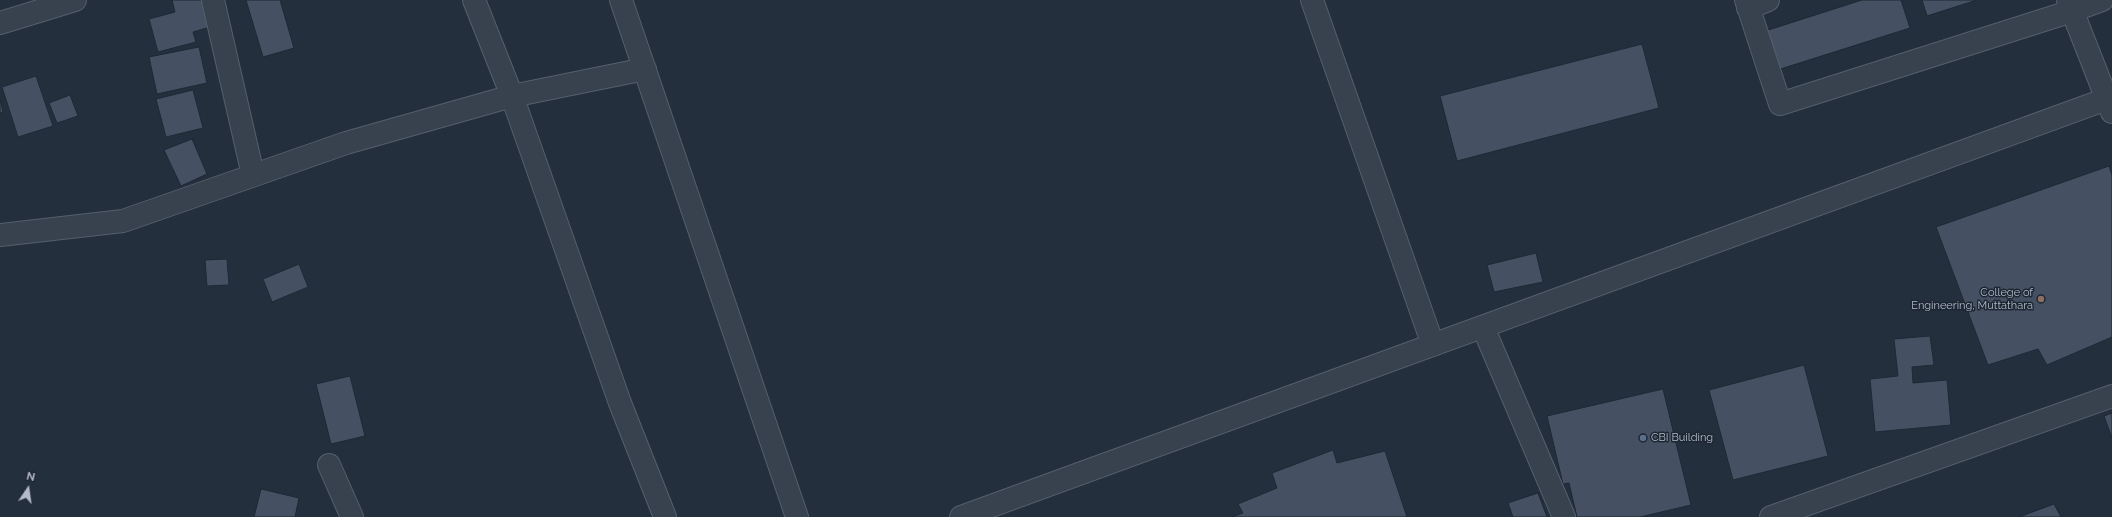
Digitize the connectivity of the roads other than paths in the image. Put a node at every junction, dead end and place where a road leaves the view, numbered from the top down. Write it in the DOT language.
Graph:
graph roads {
  1 [pos="74,0"];
  2 [pos="213,0"];
  3 [pos="474,0"];
  4 [pos="621,0"];
  5 [pos="1312,0"];
  6 [pos="1768,0"];
  7 [pos="2102,0"];
  8 [pos="1747,4"];
  9 [pos="35,6"];
  10 [pos="2070,6"];
  11 [pos="0,23"];
  12 [pos="644,68"];
  13 [pos="512,96"];
  14 [pos="2110,103"];
  15 [pos="253,176"];
  16 [pos="0,235"];
  17 [pos="1483,327"];
  18 [pos="1433,344"];
  19 [pos="2112,396"];
  20 [pos="329,465"];
  21 [pos="352,517"];
  22 [pos="665,517"];
  23 [pos="797,517"];
  24 [pos="961,517"];
  25 [pos="1564,517"];
  26 [pos="1771,517"];
  1 -- 9 [label="street"];
  2 -- 15 [label="street"];
  3 -- 13 [label="street"];
  4 -- 12 [label="street"];
  5 -- 18 [label="street"];
  6 -- 8 [label="street"];
  7 -- 10 [label="street"];
  8 -- 10 [label="street"];
  9 -- 11 [label="street"];
  10 -- 14 [label="street"];
  12 -- 13 [label="street"];
  12 -- 23 [label="street"];
  13 -- 15 [label="street"];
  13 -- 22 [label="street"];
  14 -- 17 [label="street"];
  15 -- 16 [label="street"];
  17 -- 18 [label="street"];
  17 -- 25 [label="street"];
  18 -- 24 [label="street"];
  19 -- 26 [label="street"];
  20 -- 21 [label="street"];
}
